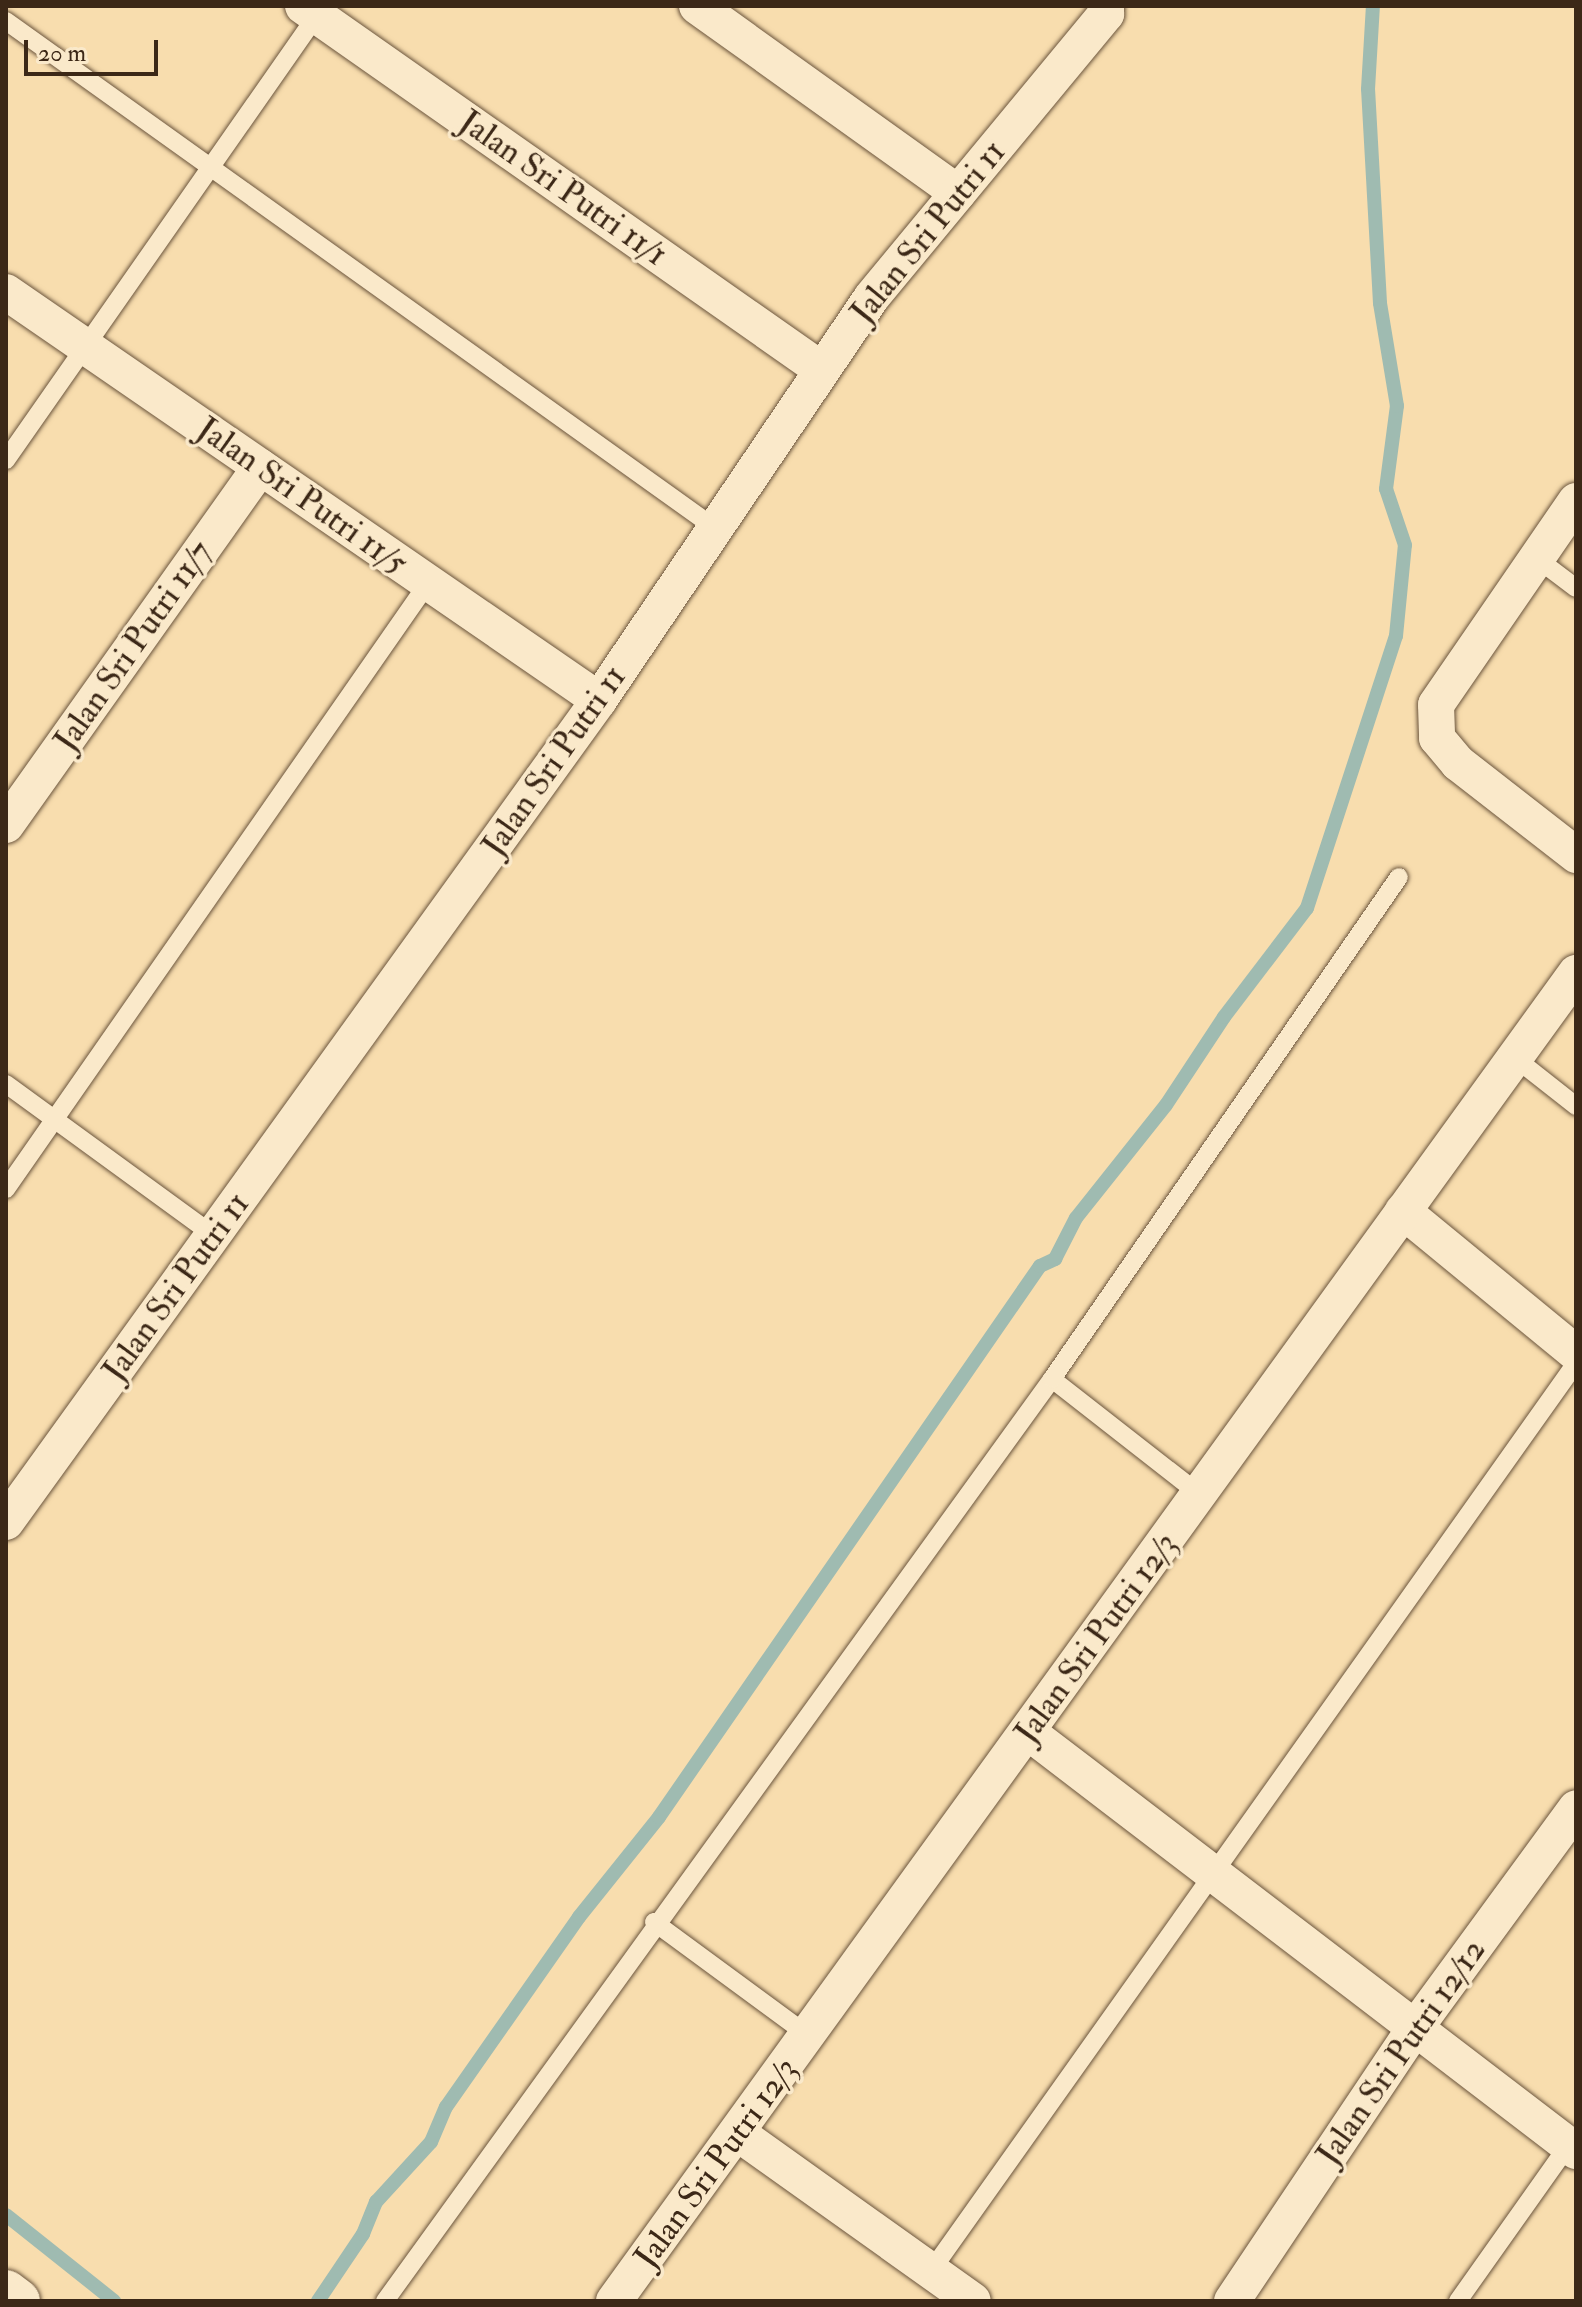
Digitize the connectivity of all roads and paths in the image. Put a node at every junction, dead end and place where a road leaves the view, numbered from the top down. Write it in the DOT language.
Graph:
graph roads {
  1 [pos="697,6"];
  2 [pos="1106,6"];
  3 [pos="310,11"];
  4 [pos="6,21"];
  5 [pos="211,166"];
  6 [pos="958,193"];
  7 [pos="6,292"];
  8 [pos="86,346"];
  9 [pos="822,370"];
  10 [pos="6,460"];
  11 [pos="260,467"];
  12 [pos="1576,501"];
  13 [pos="715,528"];
  14 [pos="1535,557"];
  15 [pos="428,583"];
  16 [pos="1576,588"];
  17 [pos="599,700"];
  18 [pos="6,825"];
  19 [pos="1576,855"];
  20 [pos="1399,877"];
  21 [pos="1576,973"];
  22 [pos="1515,1058"];
  23 [pos="6,1084"];
  24 [pos="1576,1106"];
  25 [pos="57,1118"];
  26 [pos="6,1189"];
  27 [pos="1403,1211"];
  28 [pos="213,1235"];
  29 [pos="1576,1353"];
  30 [pos="1576,1363"];
  31 [pos="1052,1379"];
  32 [pos="1199,1494"];
  33 [pos="6,1522"];
  34 [pos="1028,1732"];
  35 [pos="1576,1808"];
  36 [pos="1212,1874"];
  37 [pos="654,1922"];
  38 [pos="1413,2031"];
  39 [pos="809,2036"];
  40 [pos="739,2134"];
  41 [pos="1573,2144"];
  42 [pos="931,2271"];
  43 [pos="6,2292"];
  44 [pos="18,2301"];
  45 [pos="385,2301"];
  46 [pos="614,2301"];
  47 [pos="973,2301"];
  48 [pos="1232,2301"];
  49 [pos="1458,2301"];
  1 -- 6 [label="street"];
  2 -- 6 [label="street, Jalan Sri Putri 11"];
  3 -- 5 [label="lane"];
  3 -- 9 [label="street, Jalan Sri Putri 11/1"];
  4 -- 5 [label="lane"];
  5 -- 8 [label="lane"];
  5 -- 13 [label="lane"];
  6 -- 9 [label="street, Jalan Sri Putri 11"];
  7 -- 8 [label="street, Jalan Sri Putri 11/5"];
  8 -- 10 [label="lane"];
  8 -- 11 [label="street, Jalan Sri Putri 11/5"];
  9 -- 13 [label="street, Jalan Sri Putri 11"];
  11 -- 15 [label="street, Jalan Sri Putri 11/5"];
  11 -- 18 [label="street, Jalan Sri Putri 11/7"];
  12 -- 14 [label="street"];
  13 -- 17 [label="street, Jalan Sri Putri 11"];
  14 -- 16 [label="lane"];
  14 -- 19 [label="street"];
  15 -- 17 [label="street, Jalan Sri Putri 11/5"];
  15 -- 25 [label="lane"];
  17 -- 28 [label="street, Jalan Sri Putri 11"];
  20 -- 31 [label="lane"];
  21 -- 22 [label="street, Jalan Sri Putri 12/3"];
  22 -- 24 [label="lane"];
  22 -- 27 [label="street, Jalan Sri Putri 12/3"];
  23 -- 25 [label="lane"];
  25 -- 26 [label="lane"];
  25 -- 28 [label="lane"];
  27 -- 29 [label="street"];
  27 -- 32 [label="street, Jalan Sri Putri 12/3"];
  28 -- 33 [label="street, Jalan Sri Putri 11"];
  30 -- 36 [label="lane"];
  31 -- 32 [label="lane"];
  31 -- 37 [label="lane"];
  32 -- 34 [label="street, Jalan Sri Putri 12/3"];
  34 -- 36 [label="street"];
  34 -- 39 [label="street, Jalan Sri Putri 12/3"];
  35 -- 38 [label="street, Jalan Sri Putri 12/12"];
  36 -- 38 [label="street"];
  36 -- 42 [label="lane"];
  37 -- 39 [label="lane"];
  37 -- 45 [label="lane"];
  38 -- 41 [label="street"];
  38 -- 48 [label="street, Jalan Sri Putri 12/12"];
  39 -- 40 [label="street, Jalan Sri Putri 12/3"];
  40 -- 42 [label="street"];
  40 -- 46 [label="street, Jalan Sri Putri 12/3"];
  41 -- 49 [label="lane"];
  42 -- 47 [label="street"];
  43 -- 44 [label="street"];
}
